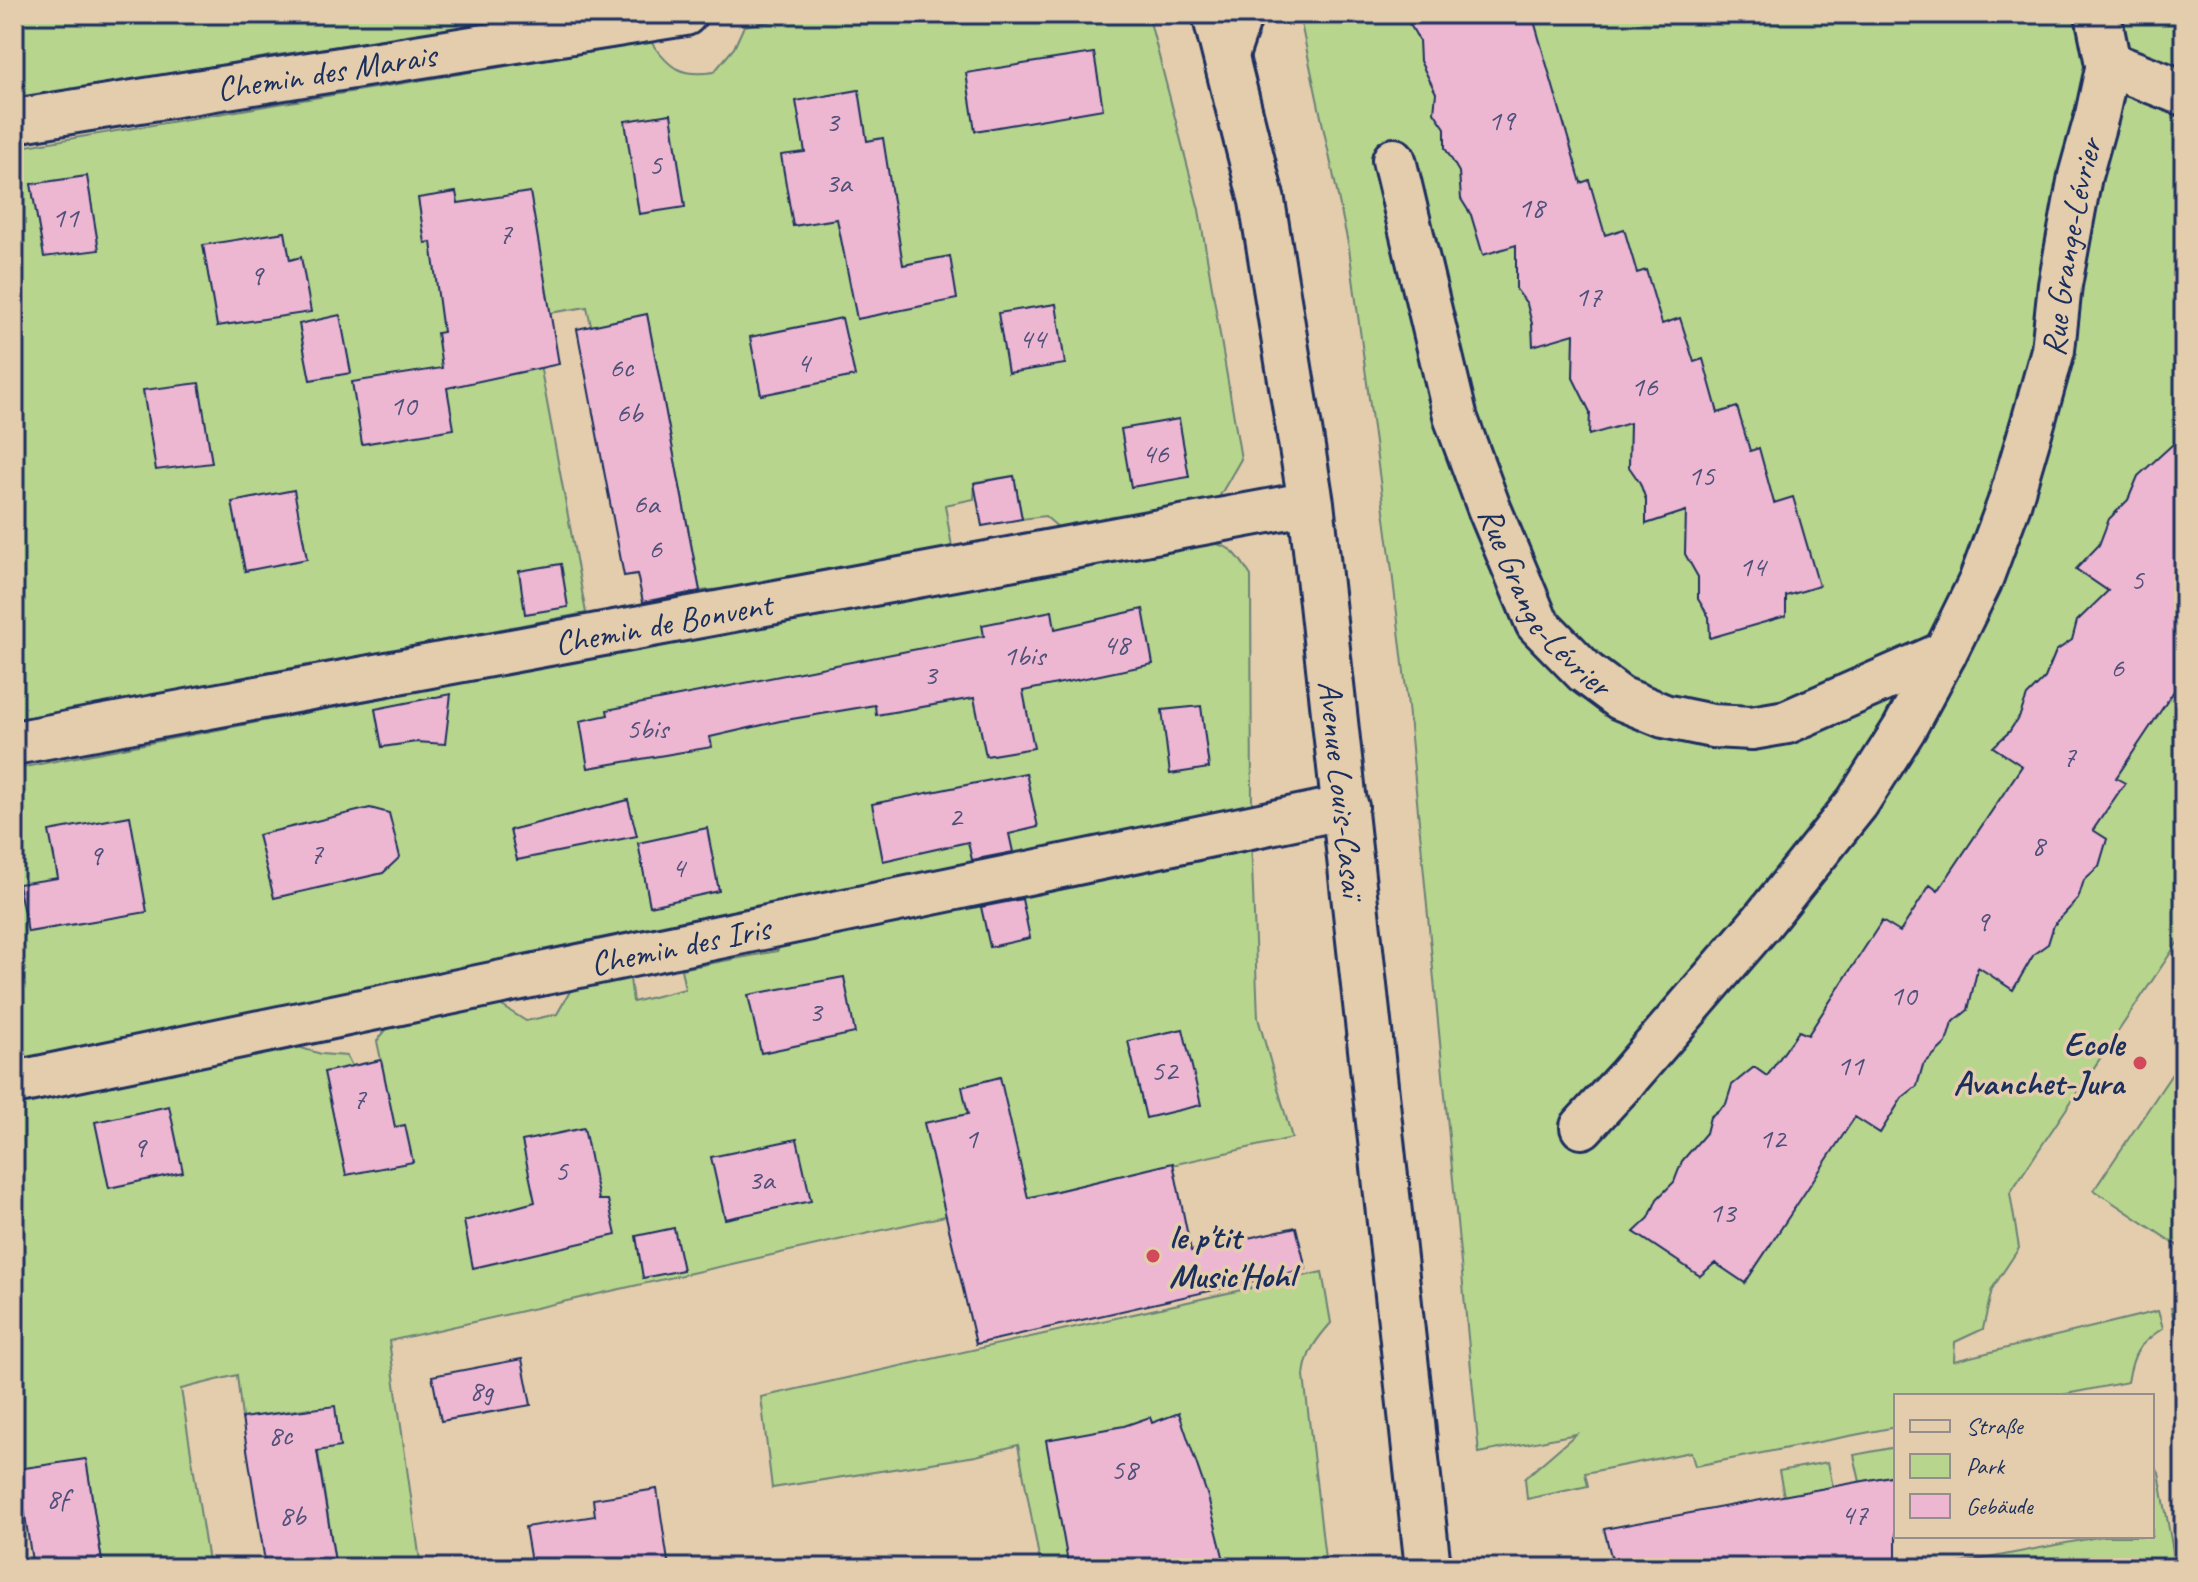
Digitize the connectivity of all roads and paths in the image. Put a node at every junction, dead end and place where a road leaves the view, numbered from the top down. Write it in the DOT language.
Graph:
graph roads {
  1 [pos="685,14"];
  2 [pos="2098,14"];
  3 [pos="1228,27"];
  4 [pos="2108,64"];
  5 [pos="2184,93"];
  6 [pos="14,121"];
  7 [pos="1394,160"];
  8 [pos="1311,503"];
  9 [pos="1945,653"];
  10 [pos="14,743"];
  11 [pos="1347,807"];
  12 [pos="14,1083"];
  13 [pos="1582,1127"];
  14 [pos="1428,1568"];
  1 -- 6 [label="street, Chemin des Marais"];
  2 -- 4 [label="main road"];
  3 -- 8 [label="main road, Avenue Louis-Casaï"];
  4 -- 5 [label="main road"];
  4 -- 9 [label="street, Rue Grange-Lévrier"];
  7 -- 9 [label="street, Rue Grange-Lévrier"];
  8 -- 10 [label="street, Chemin de Bonvent"];
  8 -- 11 [label="main road, Avenue Louis-Casaï"];
  9 -- 13 [label="street, Rue Grange-Lévrier"];
  11 -- 12 [label="street, Chemin des Iris"];
  11 -- 14 [label="main road, Avenue Louis-Casaï"];
}
